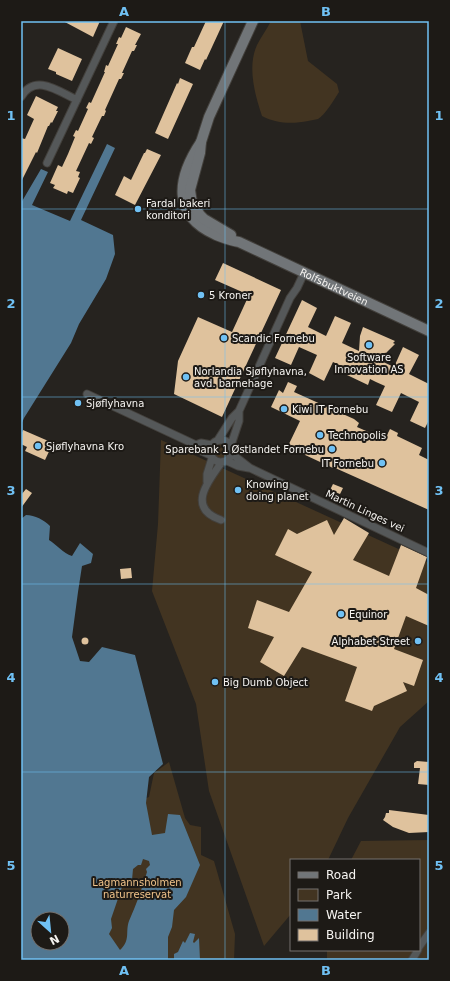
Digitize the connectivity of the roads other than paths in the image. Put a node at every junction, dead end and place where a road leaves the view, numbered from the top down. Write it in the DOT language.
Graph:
graph roads {
  1 [pos="114,21"];
  2 [pos="252,21"];
  3 [pos="21,97"];
  4 [pos="77,100"];
  5 [pos="47,163"];
  6 [pos="304,273"];
  7 [pos="429,332"];
  8 [pos="87,394"];
  9 [pos="239,411"];
  10 [pos="215,442"];
  11 [pos="196,445"];
  12 [pos="231,445"];
  13 [pos="232,454"];
  14 [pos="211,456"];
  15 [pos="224,462"];
  16 [pos="250,468"];
  17 [pos="207,482"];
  18 [pos="221,520"];
  19 [pos="429,553"];
  20 [pos="429,933"];
  21 [pos="420,946"];
  22 [pos="417,951"];
  23 [pos="412,960"];
  1 -- 4 [label="street"];
  2 -- 6 [label="street, Rolfsbuktveien"];
  3 -- 4 [label="street"];
  4 -- 5 [label="street"];
  6 -- 7 [label="street, Rolfsbuktveien"];
  6 -- 9 [label="street"];
  8 -- 11 [label="street"];
  9 -- 10 [label="street"];
  9 -- 12 [label="street"];
  10 -- 11 [label="street"];
  10 -- 12 [label="street"];
  10 -- 14 [label="street"];
  11 -- 14 [label="street"];
  12 -- 13 [label="street"];
  13 -- 15 [label="street"];
  13 -- 16 [label="street, Martin Linges vei"];
  14 -- 15 [label="street"];
  14 -- 17 [label="street"];
  15 -- 16 [label="street, Martin Linges vei"];
  15 -- 17 [label="street"];
  16 -- 19 [label="street, Martin Linges vei"];
  17 -- 18 [label="street"];
  20 -- 21 [label="street"];
  22 -- 23 [label="street"];
}
